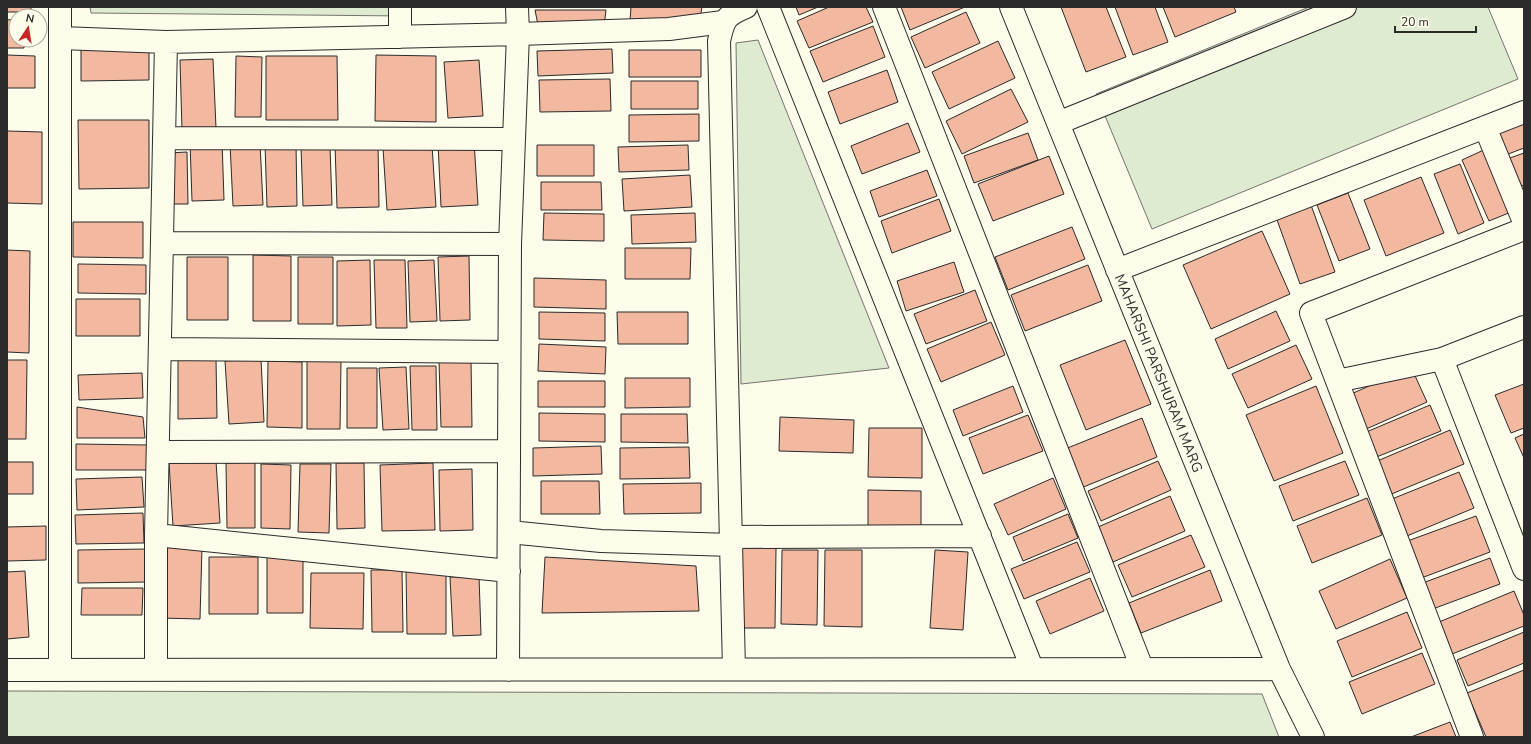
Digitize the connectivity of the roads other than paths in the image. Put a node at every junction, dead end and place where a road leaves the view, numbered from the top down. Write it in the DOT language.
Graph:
graph roads {
  1 [pos="60,7"];
  2 [pos="400,7"];
  3 [pos="517,7"];
  4 [pos="746,7"];
  5 [pos="768,7"];
  6 [pos="884,7"];
  7 [pos="1011,7"];
  8 [pos="1345,7"];
  9 [pos="723,22"];
  10 [pos="518,34"];
  11 [pos="400,37"];
  12 [pos="61,38"];
  13 [pos="166,42"];
  14 [pos="1524,112"];
  15 [pos="1058,123"];
  16 [pos="1485,127"];
  17 [pos="164,138"];
  18 [pos="514,139"];
  19 [pos="1524,222"];
  20 [pos="1524,229"];
  21 [pos="162,242"];
  22 [pos="510,244"];
  23 [pos="1117,270"];
  24 [pos="1524,326"];
  25 [pos="160,349"];
  26 [pos="509,352"];
  27 [pos="1442,359"];
  28 [pos="1337,381"];
  29 [pos="509,451"];
  30 [pos="158,452"];
  31 [pos="509,532"];
  32 [pos="156,535"];
  33 [pos="980,536"];
  34 [pos="732,541"];
  35 [pos="1524,569"];
  36 [pos="509,571"];
  37 [pos="1032,668"];
  38 [pos="1142,668"];
  39 [pos="734,669"];
  40 [pos="1279,669"];
  41 [pos="7,670"];
  42 [pos="60,670"];
  43 [pos="156,670"];
  44 [pos="508,670"];
  45 [pos="1313,737"];
  46 [pos="1472,737"];
  1 -- 12 [label="street"];
  2 -- 11 [label="street"];
  3 -- 10 [label="street"];
  4 -- 9 [label="street"];
  5 -- 33 [label="street"];
  6 -- 38 [label="street"];
  7 -- 15 [label="street, MAHARSHI PARSHURAM MARG"];
  8 -- 15 [label="street"];
  9 -- 10 [label="street"];
  9 -- 34 [label="street"];
  10 -- 11 [label="street"];
  10 -- 18 [label="street"];
  11 -- 13 [label="street"];
  12 -- 13 [label="street"];
  12 -- 42 [label="street"];
  13 -- 17 [label="street"];
  14 -- 16 [label="street"];
  15 -- 23 [label="street, MAHARSHI PARSHURAM MARG"];
  16 -- 19 [label="street"];
  16 -- 23 [label="street"];
  17 -- 18 [label="street"];
  17 -- 21 [label="street"];
  18 -- 22 [label="street"];
  20 -- 28 [label="street"];
  21 -- 22 [label="street"];
  21 -- 25 [label="street"];
  22 -- 26 [label="street"];
  23 -- 40 [label="street, MAHARSHI PARSHURAM MARG"];
  24 -- 27 [label="street"];
  25 -- 26 [label="street"];
  25 -- 30 [label="street"];
  26 -- 29 [label="street"];
  27 -- 28 [label="street"];
  27 -- 35 [label="street"];
  28 -- 46 [label="street"];
  29 -- 30 [label="street"];
  29 -- 31 [label="street"];
  30 -- 32 [label="street"];
  31 -- 34 [label="street"];
  31 -- 36 [label="street"];
  32 -- 36 [label="street"];
  32 -- 43 [label="street"];
  33 -- 34 [label="street"];
  33 -- 37 [label="street"];
  34 -- 39 [label="street"];
  36 -- 44 [label="street"];
  37 -- 38 [label="street"];
  37 -- 39 [label="street"];
  38 -- 40 [label="street"];
  39 -- 44 [label="street"];
  40 -- 45 [label="street, MAHARSHI PARSHURAM MARG"];
  41 -- 42 [label="street"];
  42 -- 43 [label="street"];
  43 -- 44 [label="street"];
}
